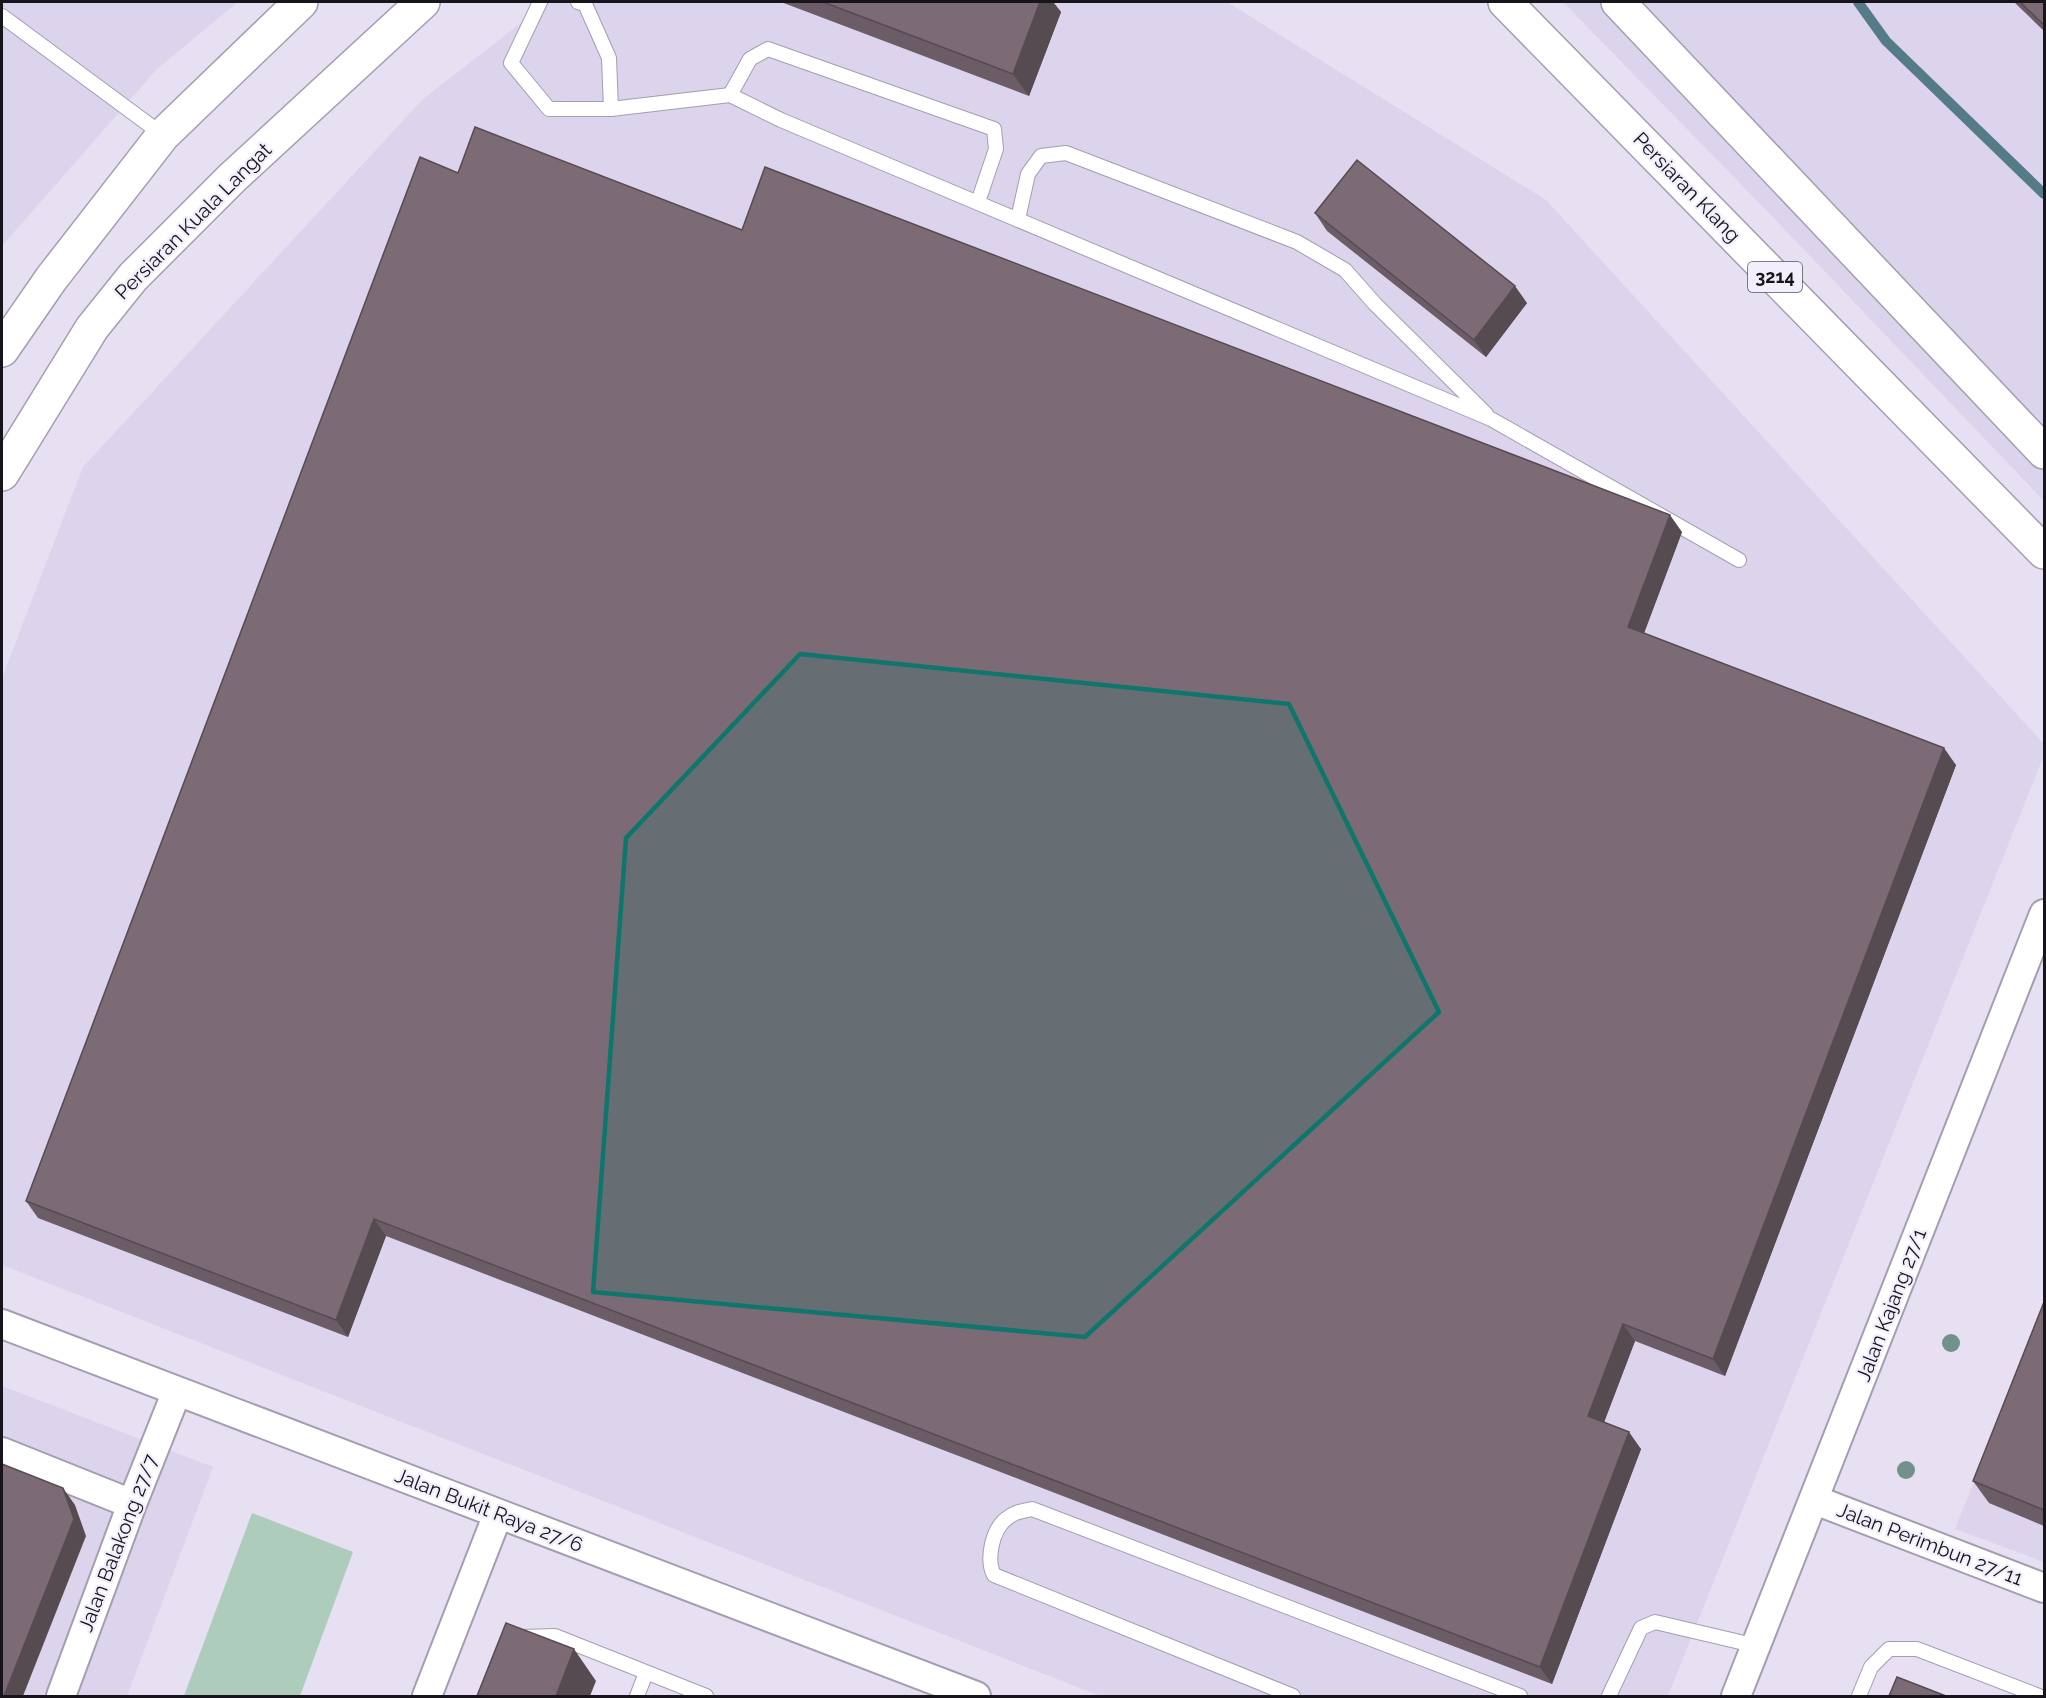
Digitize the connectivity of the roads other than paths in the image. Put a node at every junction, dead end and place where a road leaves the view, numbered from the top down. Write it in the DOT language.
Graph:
graph roads {
  1 [pos="301,2"];
  2 [pos="423,2"];
  3 [pos="540,2"];
  4 [pos="578,2"];
  5 [pos="1505,2"];
  6 [pos="1618,2"];
  7 [pos="2,16"];
  8 [pos="730,95"];
  9 [pos="611,109"];
  10 [pos="164,135"];
  11 [pos="978,202"];
  12 [pos="1018,219"];
  13 [pos="2,350"];
  14 [pos="1491,420"];
  15 [pos="2044,452"];
  16 [pos="2,474"];
  17 [pos="2044,552"];
  18 [pos="1739,560"];
  19 [pos="2044,914"];
  20 [pos="2,1324"];
  21 [pos="177,1391"];
  22 [pos="2,1452"];
  23 [pos="1815,1500"];
  24 [pos="132,1504"];
  25 [pos="498,1514"];
  26 [pos="2044,1588"];
  27 [pos="1757,1646"];
  28 [pos="513,1654"];
  29 [pos="646,1672"];
  30 [pos="61,1696"];
  31 [pos="427,1696"];
  32 [pos="637,1696"];
  33 [pos="706,1696"];
  34 [pos="976,1696"];
  35 [pos="1293,1696"];
  36 [pos="1520,1696"];
  37 [pos="1609,1696"];
  38 [pos="1736,1696"];
  39 [pos="1859,1696"];
  40 [pos="2039,1696"];
  1 -- 10 [label="main road"];
  2 -- 16 [label="main road, Persiaran Kuala Langat"];
  3 -- 9 [label="lane"];
  4 -- 9 [label="lane"];
  5 -- 17 [label="main road, Persiaran Klang / 3214"];
  6 -- 15 [label="main road"];
  7 -- 10 [label="lane"];
  8 -- 9 [label="lane"];
  8 -- 11 [label="lane"];
  8 -- 11 [label="lane"];
  10 -- 13 [label="main road"];
  11 -- 12 [label="lane"];
  12 -- 14 [label="lane"];
  12 -- 14 [label="lane"];
  14 -- 18 [label="lane"];
  19 -- 23 [label="street, Jalan Kajang 27/1"];
  20 -- 21 [label="street, Jalan Bukit Raya 27/6"];
  21 -- 24 [label="street, Jalan Balakong 27/7"];
  21 -- 25 [label="street, Jalan Bukit Raya 27/6"];
  22 -- 24 [label="street"];
  23 -- 26 [label="street, Jalan Perimbun 27/11"];
  23 -- 27 [label="street, Jalan Kajang 27/1"];
  24 -- 30 [label="street, Jalan Balakong 27/7"];
  25 -- 31 [label="street"];
  25 -- 34 [label="street, Jalan Bukit Raya 27/6"];
  27 -- 37 [label="lane"];
  27 -- 38 [label="street, Jalan Kajang 27/1"];
  28 -- 29 [label="lane"];
  29 -- 32 [label="lane"];
  29 -- 33 [label="lane"];
  35 -- 36 [label="lane"];
  39 -- 40 [label="lane"];
}
